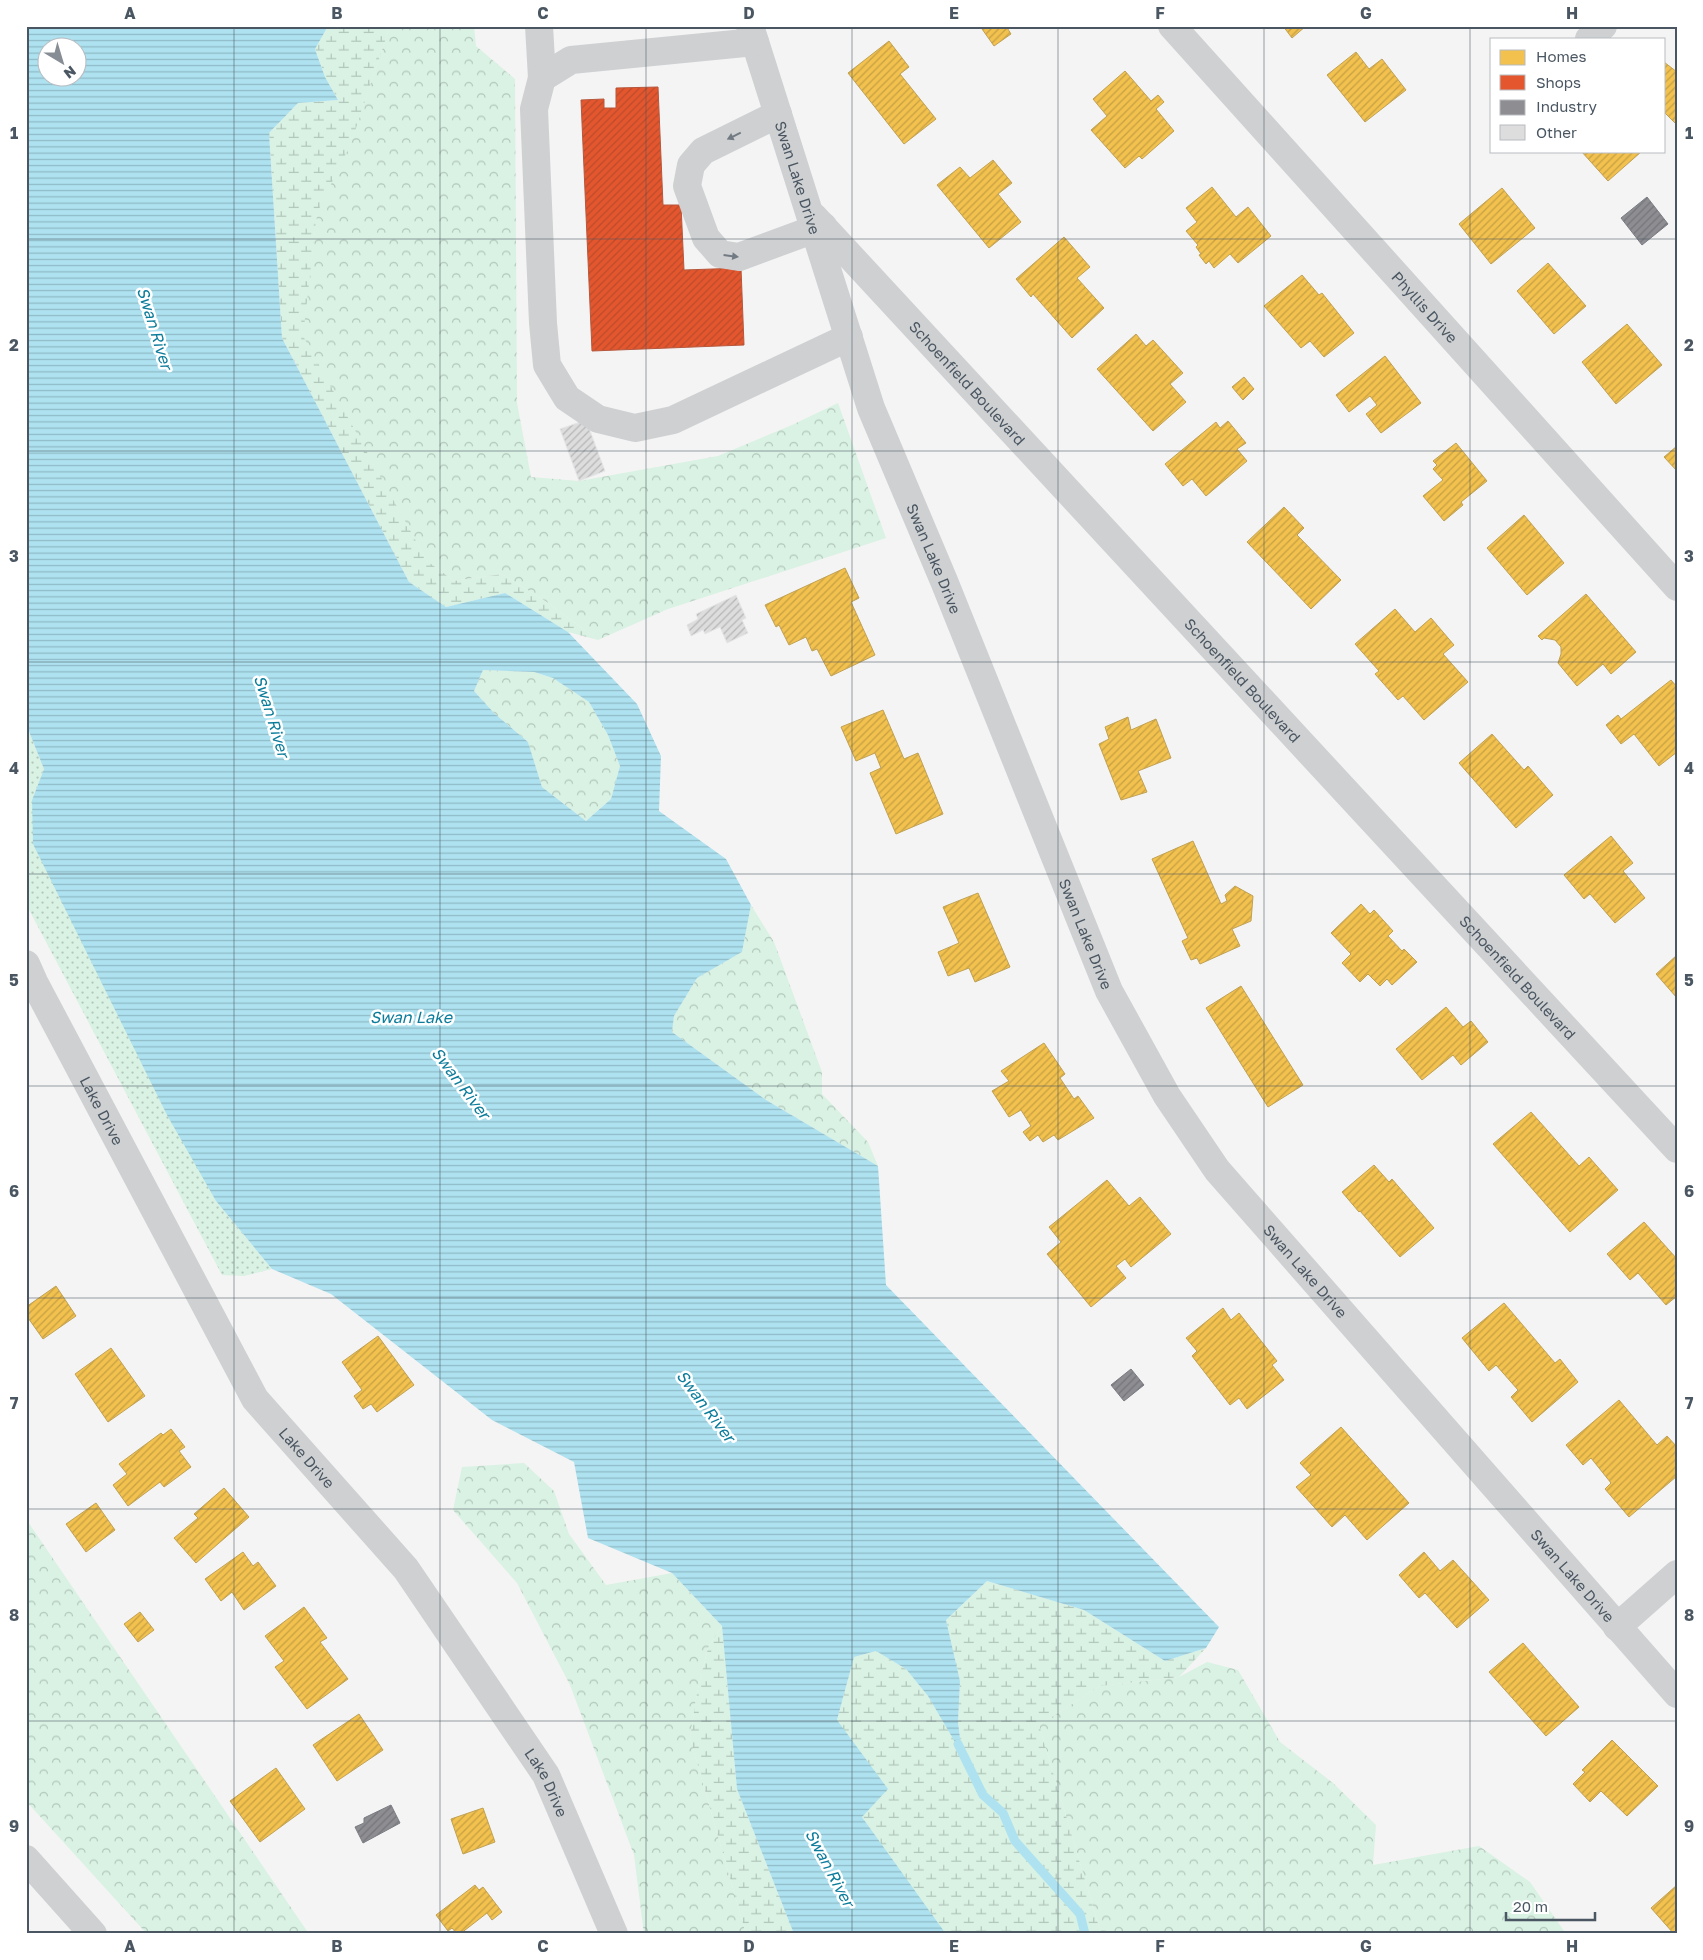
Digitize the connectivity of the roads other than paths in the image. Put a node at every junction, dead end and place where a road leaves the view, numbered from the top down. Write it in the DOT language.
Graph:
graph roads {
  1 [pos="539,26"];
  2 [pos="1172,26"];
  3 [pos="1603,26"];
  4 [pos="752,34"];
  5 [pos="1590,38"];
  6 [pos="542,78"];
  7 [pos="778,114"];
  8 [pos="815,222"];
  9 [pos="849,337"];
  10 [pos="1677,587"];
  11 [pos="26,964"];
  12 [pos="1677,1150"];
  13 [pos="1677,1574"];
  14 [pos="1617,1627"];
  15 [pos="1677,1694"];
  16 [pos="26,1859"];
  17 [pos="93,1934"];
  18 [pos="614,1934"];
  1 -- 6 [label="street"];
  2 -- 10 [label="street, Phyllis Drive"];
  3 -- 5 [label="street"];
  4 -- 6 [label="street"];
  4 -- 7 [label="street, Swan Lake Drive"];
  6 -- 9 [label="street"];
  7 -- 8 [label="street, Swan Lake Drive"];
  7 -- 8 [label="street, one-way"];
  8 -- 9 [label="street, Swan Lake Drive"];
  8 -- 12 [label="street, Schoenfield Boulevard"];
  9 -- 14 [label="street, Swan Lake Drive"];
  11 -- 18 [label="street, Lake Drive"];
  13 -- 14 [label="street"];
  14 -- 15 [label="street, Swan Lake Drive"];
  16 -- 17 [label="street"];
}
